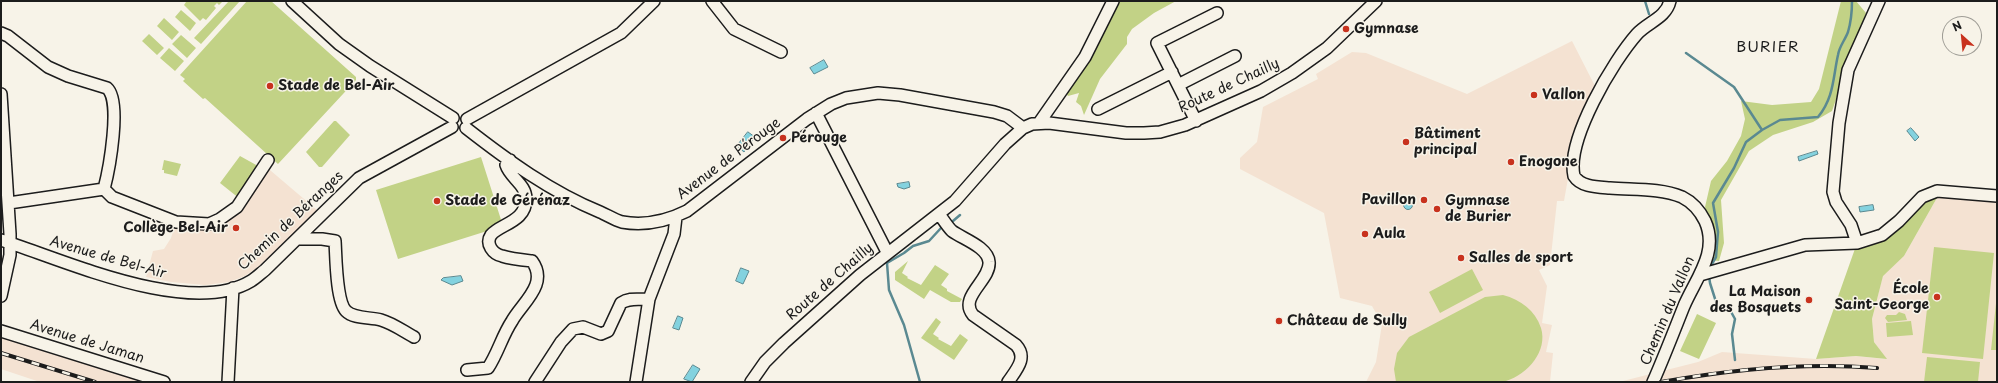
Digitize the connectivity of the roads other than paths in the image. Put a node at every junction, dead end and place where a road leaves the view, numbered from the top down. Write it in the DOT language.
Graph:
graph roads {
  1 [pos="292,1"];
  2 [pos="654,1"];
  3 [pos="712,1"];
  4 [pos="1113,1"];
  5 [pos="1376,1"];
  6 [pos="1670,1"];
  7 [pos="1879,1"];
  8 [pos="1216,13"];
  9 [pos="1,33"];
  10 [pos="781,52"];
  11 [pos="1235,56"];
  12 [pos="1172,72"];
  13 [pos="1178,85"];
  14 [pos="1,94"];
  15 [pos="1098,109"];
  16 [pos="816,113"];
  17 [pos="1196,121"];
  18 [pos="452,123"];
  19 [pos="466,123"];
  20 [pos="1040,123"];
  21 [pos="1023,128"];
  22 [pos="268,160"];
  23 [pos="510,160"];
  24 [pos="104,189"];
  25 [pos="1997,196"];
  26 [pos="9,203"];
  27 [pos="939,214"];
  28 [pos="676,217"];
  29 [pos="297,239"];
  30 [pos="5,242"];
  31 [pos="1857,243"];
  32 [pos="887,252"];
  33 [pos="1707,273"];
  34 [pos="233,288"];
  35 [pos="1,296"];
  36 [pos="649,299"];
  37 [pos="1,331"];
  38 [pos="414,337"];
  39 [pos="467,370"];
  40 [pos="164,382"];
  41 [pos="228,382"];
  42 [pos="535,382"];
  43 [pos="636,382"];
  44 [pos="751,382"];
  45 [pos="1008,382"];
  46 [pos="1653,382"];
  1 -- 18 [label="street"];
  2 -- 19 [label="street"];
  3 -- 10 [label="street"];
  4 -- 20 [label="street"];
  5 -- 17 [label="street, Route de Chailly"];
  6 -- 33 [label="street, Chemin du Vallon"];
  7 -- 31 [label="street"];
  8 -- 12 [label="street"];
  9 -- 24 [label="street"];
  11 -- 13 [label="street"];
  12 -- 13 [label="street"];
  12 -- 15 [label="street"];
  13 -- 17 [label="street"];
  14 -- 26 [label="street"];
  16 -- 21 [label="street, Avenue de Pérouge"];
  16 -- 28 [label="street, Avenue de Pérouge"];
  16 -- 32 [label="street"];
  17 -- 20 [label="street, Route de Chailly"];
  18 -- 19 [label="street"];
  18 -- 29 [label="street, Chemin de Béranges"];
  19 -- 23 [label="street, Avenue de Pérouge"];
  20 -- 21 [label="street, Route de Chailly"];
  21 -- 27 [label="street, Route de Chailly"];
  22 -- 24 [label="street"];
  23 -- 28 [label="street, Avenue de Pérouge"];
  23 -- 39 [label="street"];
  24 -- 26 [label="street"];
  25 -- 31 [label="street"];
  26 -- 30 [label="street"];
  27 -- 32 [label="street, Route de Chailly"];
  27 -- 45 [label="street"];
  28 -- 36 [label="street"];
  29 -- 34 [label="street, Chemin de Béranges"];
  29 -- 38 [label="street"];
  30 -- 34 [label="street, Avenue de Bel-Air"];
  30 -- 35 [label="street"];
  31 -- 33 [label="street"];
  32 -- 44 [label="street, Route de Chailly"];
  33 -- 46 [label="street, Chemin du Vallon"];
  34 -- 41 [label="street, Chemin de Béranges"];
  36 -- 42 [label="street"];
  36 -- 43 [label="street"];
  37 -- 40 [label="street, Avenue de Jaman"];
}
